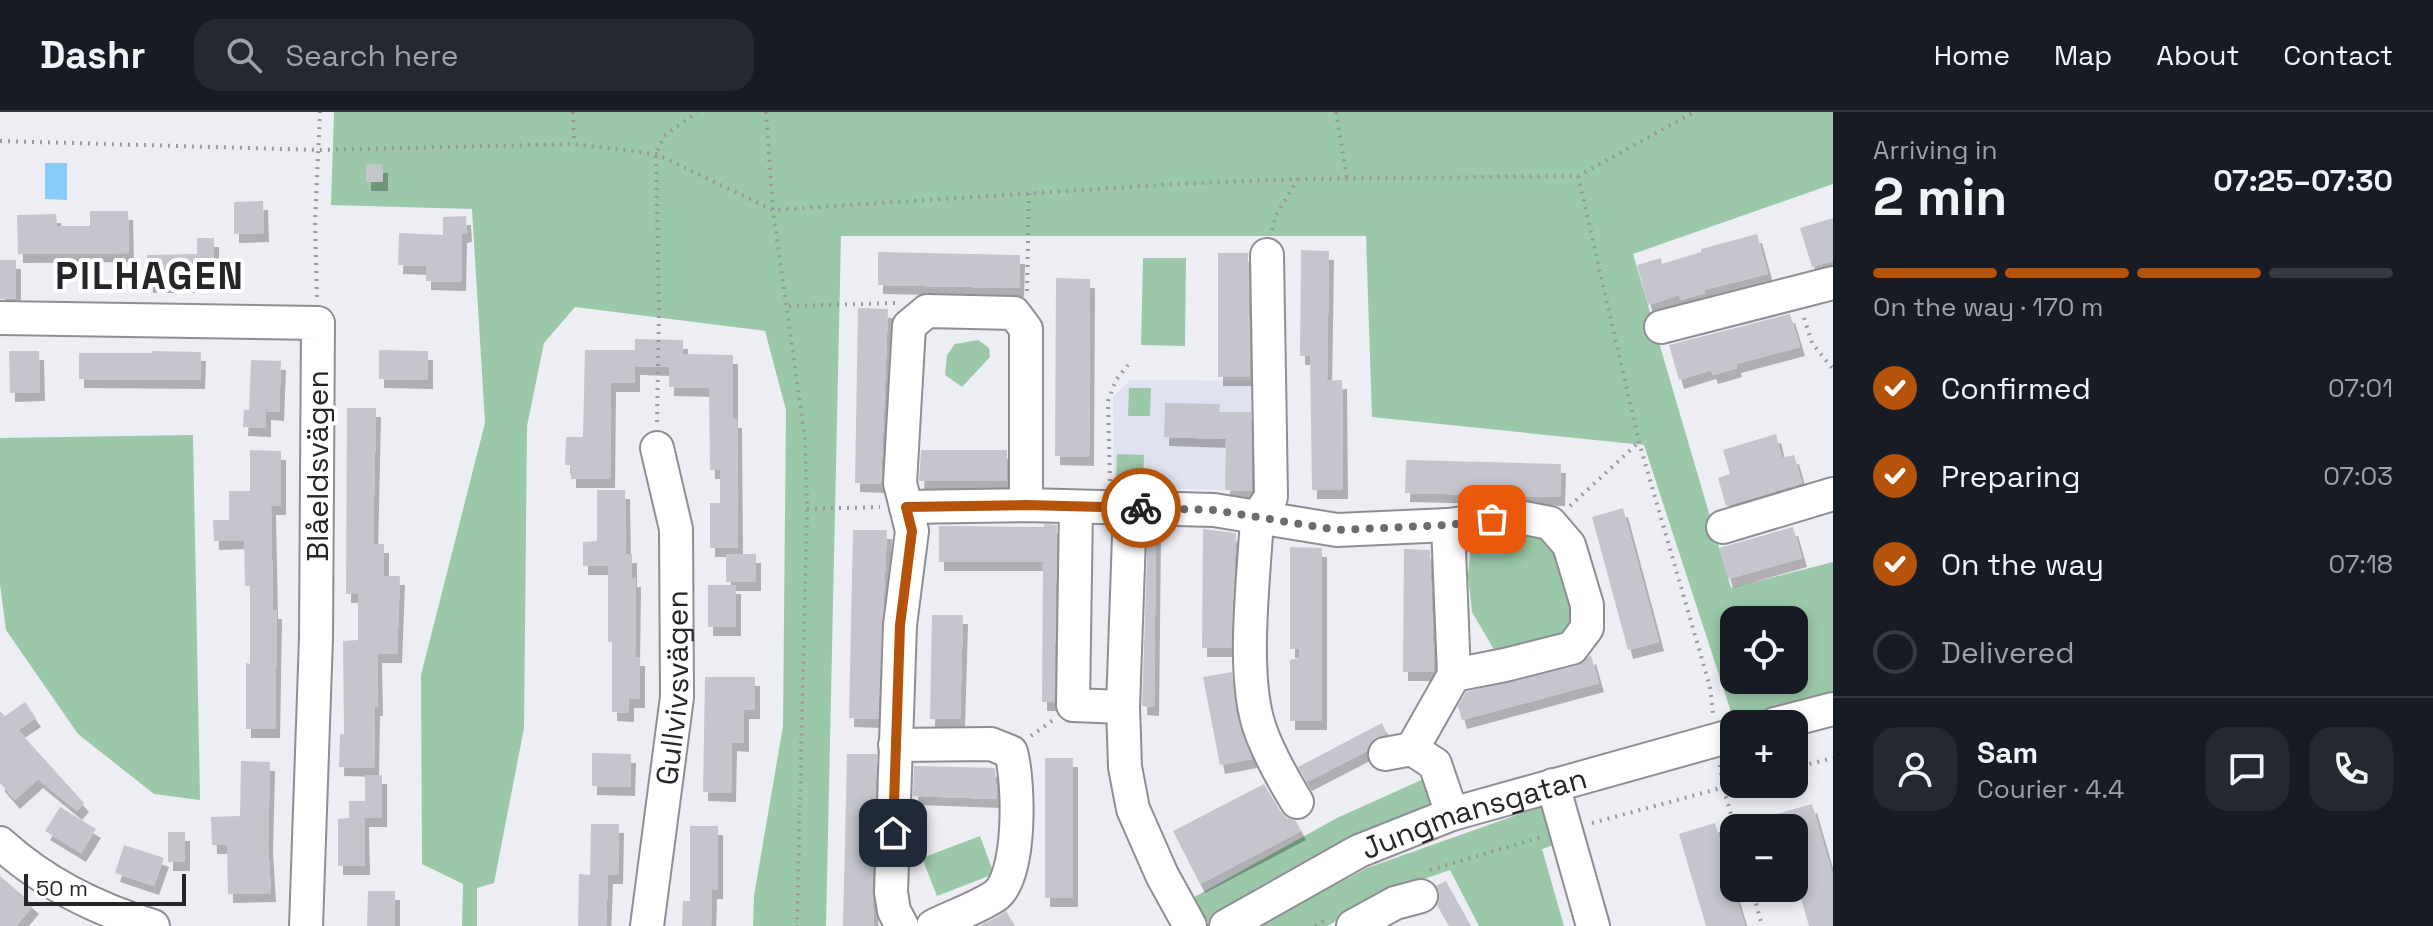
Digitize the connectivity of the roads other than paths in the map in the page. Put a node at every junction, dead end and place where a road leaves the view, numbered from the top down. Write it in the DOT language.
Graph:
graph roads {
  1 [pos="1267,255"];
  2 [pos="1833,283"];
  3 [pos="0,318"];
  4 [pos="1661,327"];
  5 [pos="657,448"];
  6 [pos="1833,494"];
  7 [pos="1026,505"];
  8 [pos="906,507"];
  9 [pos="1076,507"];
  10 [pos="1120,508"];
  11 [pos="1257,518"];
  12 [pos="1448,525"];
  13 [pos="1723,527"];
  14 [pos="1454,675"];
  15 [pos="1123,707"];
  16 [pos="1833,709"];
  17 [pos="1808,715"];
  18 [pos="1720,738"];
  19 [pos="895,745"];
  20 [pos="1553,785"];
  21 [pos="1297,802"];
  22 [pos="1452,814"];
  23 [pos="0,843"];
  24 [pos="1419,886"];
  25 [pos="1346,919"];
  26 [pos="153,926"];
  27 [pos="306,926"];
  28 [pos="647,926"];
  29 [pos="902,926"];
  30 [pos="933,926"];
  31 [pos="1190,926"];
  32 [pos="1226,926"];
  33 [pos="1593,926"];
  1 -- 11 [label="street"];
  2 -- 4 [label="street"];
  3 -- 27 [label="street, Blåeldsvägen"];
  5 -- 28 [label="street, Gullvivsvägen"];
  6 -- 13 [label="street"];
  7 -- 8 [label="street"];
  7 -- 8 [label="street"];
  7 -- 9 [label="street"];
  8 -- 19 [label="street"];
  9 -- 10 [label="street"];
  9 -- 15 [label="street"];
  10 -- 11 [label="street"];
  10 -- 15 [label="street"];
  11 -- 12 [label="street"];
  11 -- 21 [label="street"];
  12 -- 14 [label="street"];
  12 -- 14 [label="street"];
  14 -- 22 [label="street"];
  15 -- 31 [label="street"];
  16 -- 17 [label="street"];
  18 -- 20 [label="street, Jungmansgatan"];
  19 -- 29 [label="street"];
  19 -- 30 [label="street"];
  20 -- 22 [label="street, Jungmansgatan"];
  20 -- 33 [label="street"];
  22 -- 32 [label="street, Jungmansgatan"];
  23 -- 26 [label="street"];
  24 -- 25 [label="street, Jungmansgatan"];
}
